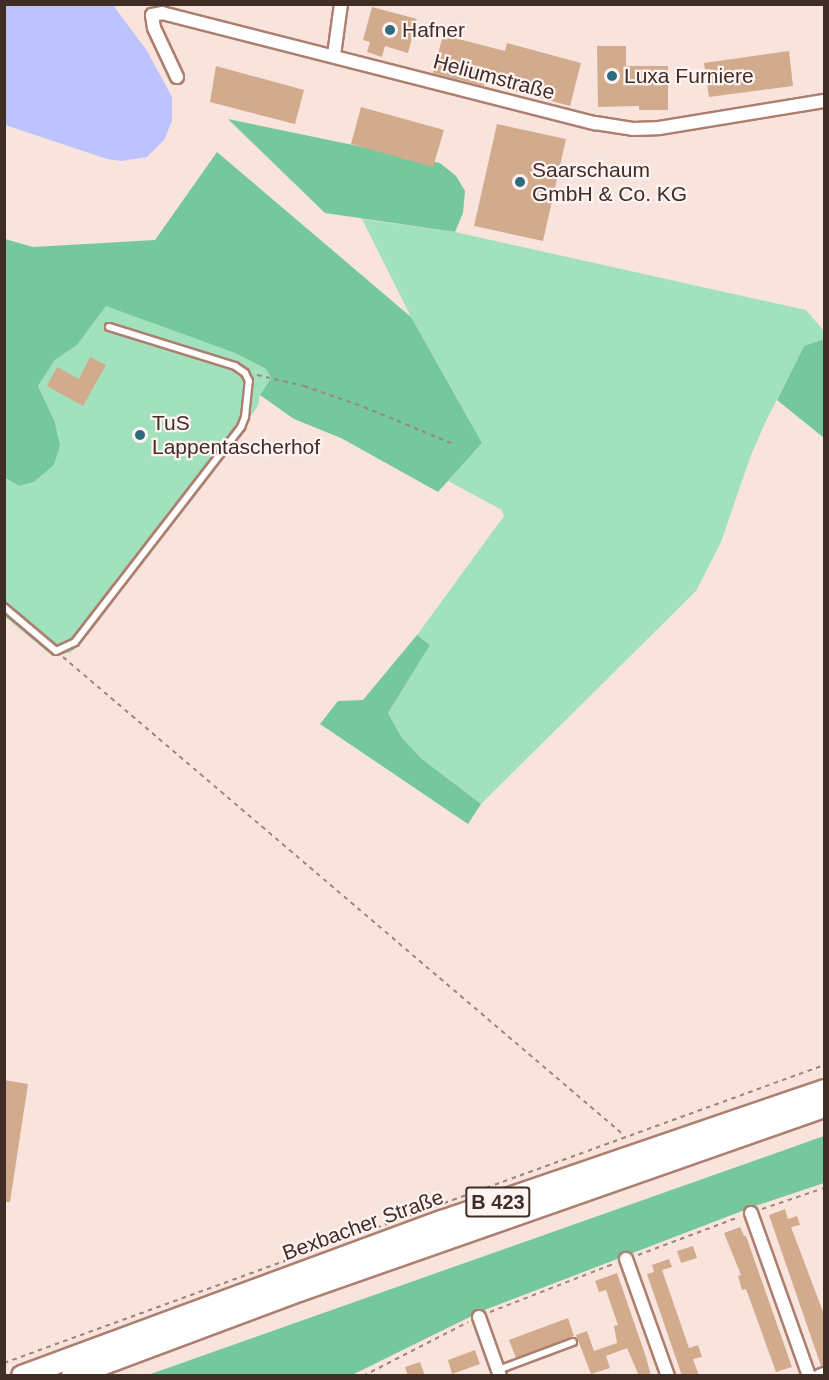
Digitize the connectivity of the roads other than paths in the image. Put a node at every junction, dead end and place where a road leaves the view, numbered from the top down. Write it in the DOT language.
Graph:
graph roads {
  1 [pos="341,4"];
  2 [pos="334,55"];
  3 [pos="177,77"];
  4 [pos="825,101"];
  5 [pos="109,327"];
  6 [pos="4,607"];
  7 [pos="825,1090"];
  8 [pos="825,1107"];
  9 [pos="751,1213"];
  10 [pos="626,1259"];
  11 [pos="479,1317"];
  12 [pos="573,1342"];
  13 [pos="499,1373"];
  14 [pos="825,1374"];
  15 [pos="22,1376"];
  16 [pos="72,1376"];
  17 [pos="668,1376"];
  18 [pos="809,1376"];
  19 [pos="819,1376"];
  1 -- 2 [label="street"];
  2 -- 3 [label="street, Heliumstraße"];
  2 -- 4 [label="street, Heliumstraße"];
  5 -- 6 [label="lane"];
  7 -- 15 [label="main road, Bexbacher Straße / B 423"];
  8 -- 16 [label="main road, Bexbacher Straße"];
  9 -- 18 [label="street"];
  10 -- 17 [label="street"];
  11 -- 13 [label="street"];
  12 -- 13 [label="lane"];
  14 -- 19 [label="street"];
}
